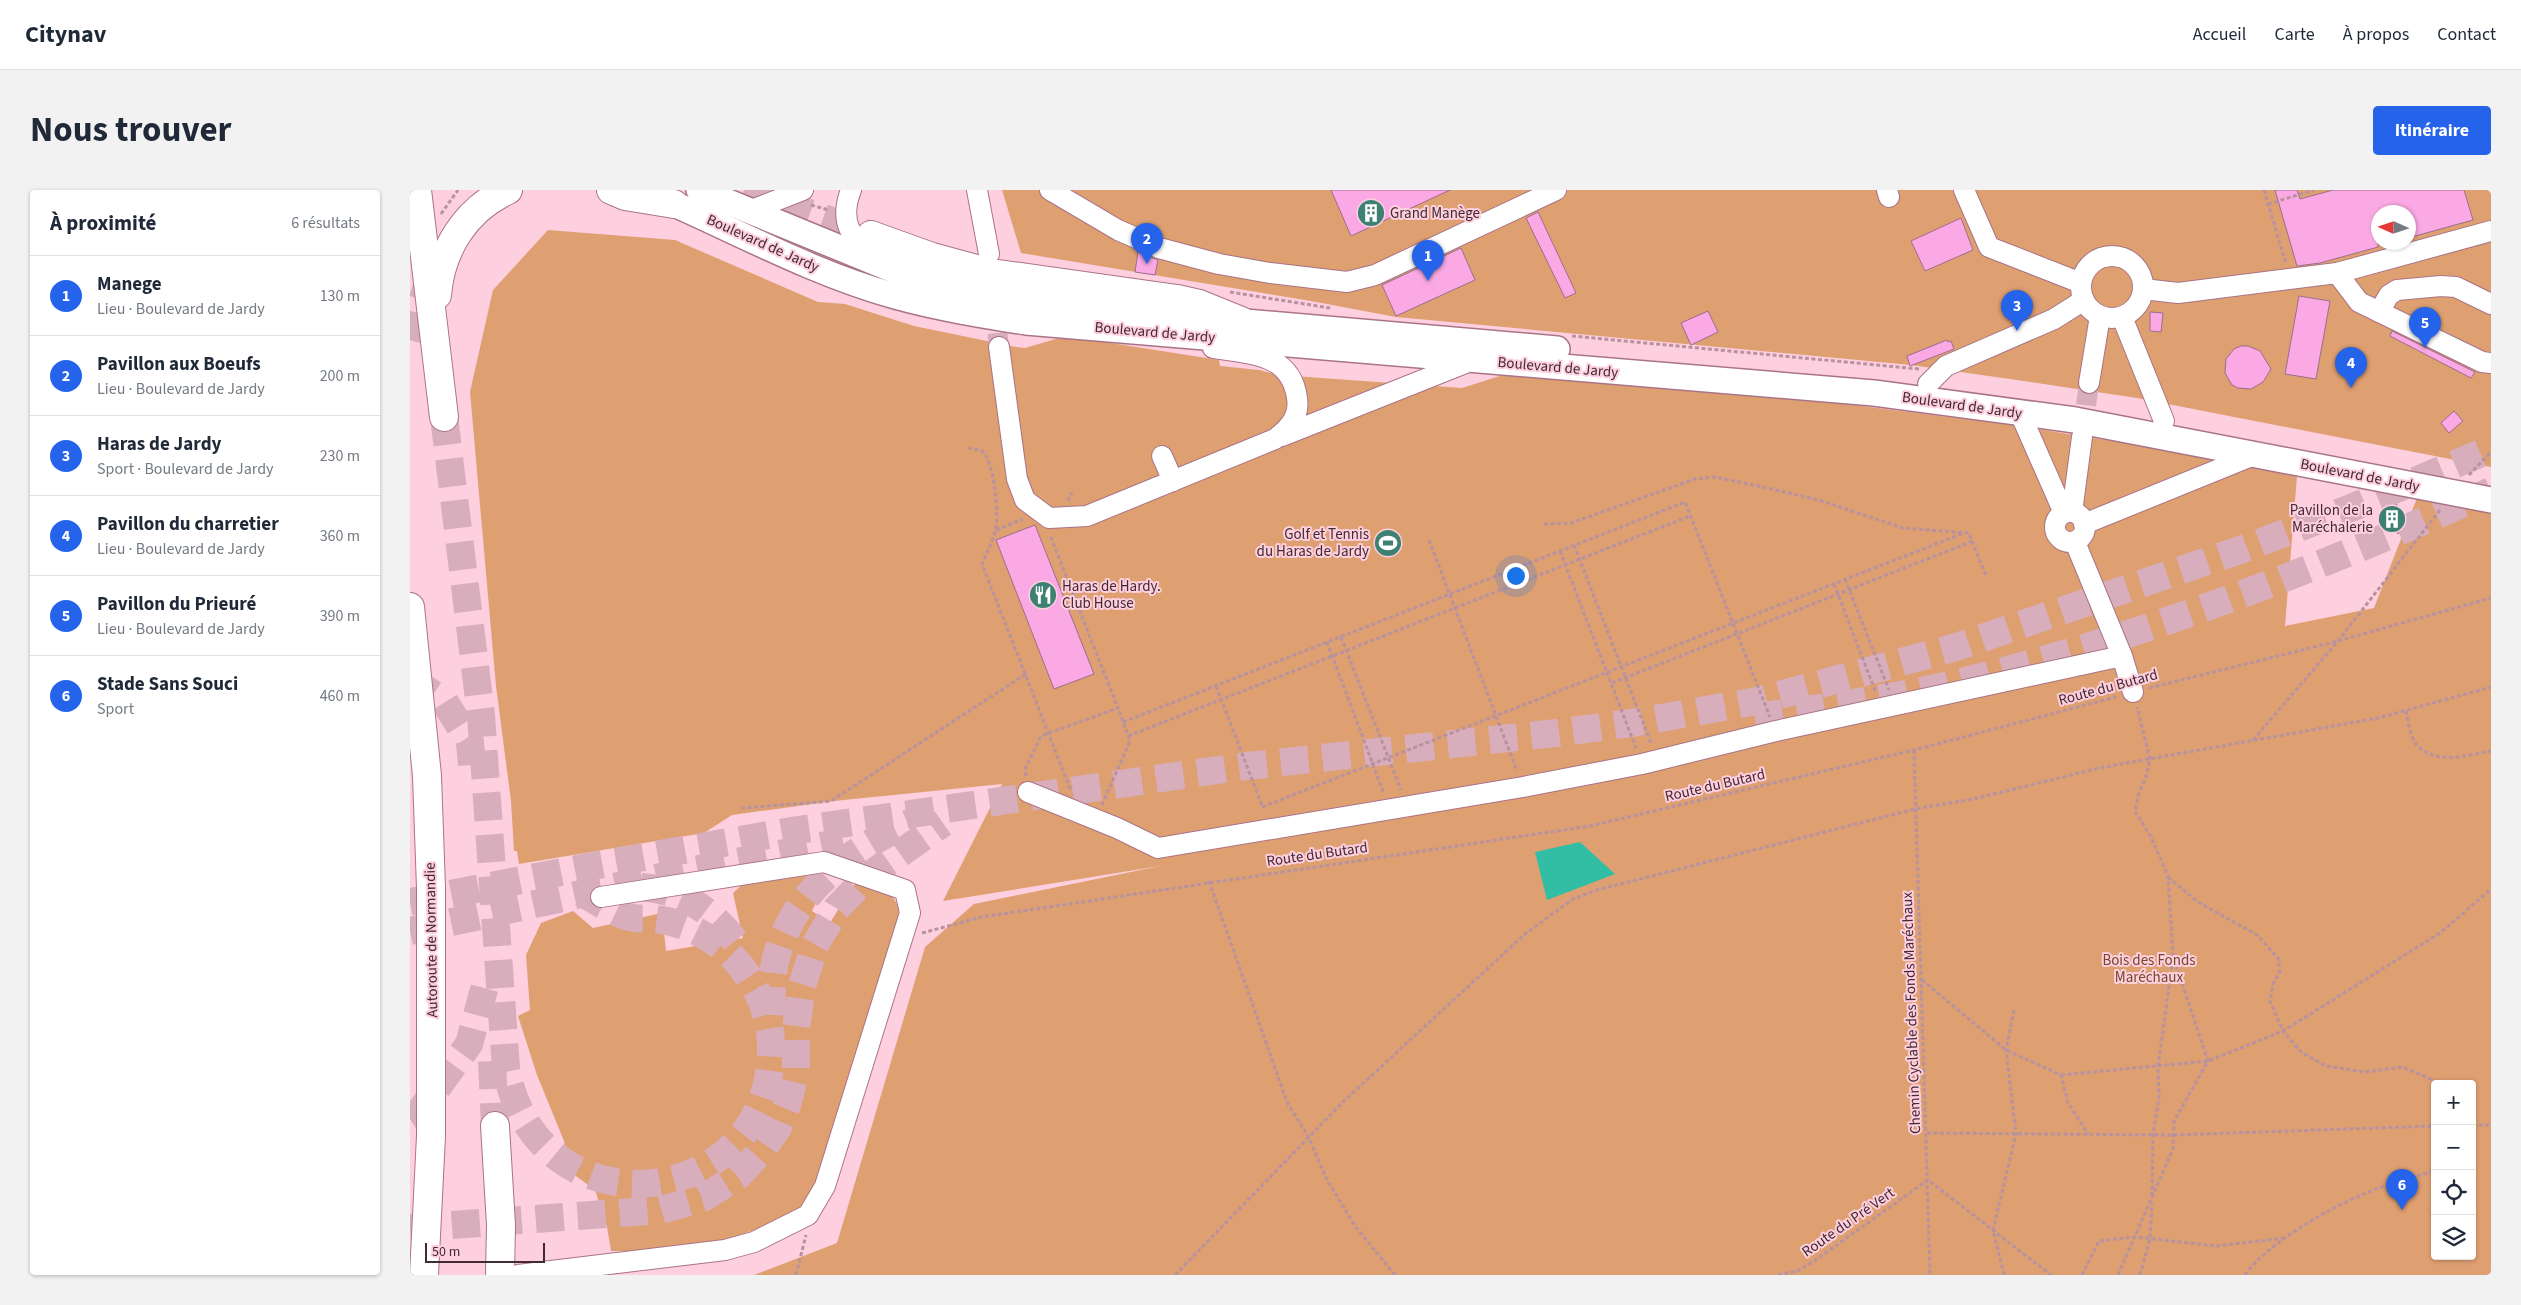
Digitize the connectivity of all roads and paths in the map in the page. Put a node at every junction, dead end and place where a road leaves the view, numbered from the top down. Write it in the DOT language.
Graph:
graph roads {
  1 [pos="416,190"];
  2 [pos="458,190"];
  3 [pos="508,190"];
  4 [pos="611,190"];
  5 [pos="641,190"];
  6 [pos="699,190"];
  7 [pos="850,190"];
  8 [pos="977,190"];
  9 [pos="1050,190"];
  10 [pos="1556,190"];
  11 [pos="1964,190"];
  12 [pos="2264,190"];
  13 [pos="2314,190"];
  14 [pos="2306,191"];
  15 [pos="798,192"];
  16 [pos="674,204"];
  17 [pos="2268,204"];
  18 [pos="749,211"];
  19 [pos="845,214"];
  20 [pos="439,216"];
  21 [pos="2491,231"];
  22 [pos="871,235"];
  23 [pos="989,254"];
  24 [pos="896,270"];
  25 [pos="2337,273"];
  26 [pos="2292,277"];
  27 [pos="1078,286"];
  28 [pos="2143,289"];
  29 [pos="1221,291"];
  30 [pos="2082,292"];
  31 [pos="1039,304"];
  32 [pos="2491,304"];
  33 [pos="1336,309"];
  34 [pos="2379,312"];
  35 [pos="2100,316"];
  36 [pos="2122,317"];
  37 [pos="1241,321"];
  38 [pos="1099,328"];
  39 [pos="1564,335"];
  40 [pos="999,347"];
  41 [pos="437,352"];
  42 [pos="1476,360"];
  43 [pos="2491,363"];
  44 [pos="1924,376"];
  45 [pos="2089,383"];
  46 [pos="2020,413"];
  47 [pos="444,417"];
  48 [pos="2164,421"];
  49 [pos="2082,437"];
  50 [pos="1276,439"];
  51 [pos="968,448"];
  52 [pos="2491,452"];
  53 [pos="2254,455"];
  54 [pos="1162,456"];
  55 [pos="1173,481"];
  56 [pos="2491,484"];
  57 [pos="2459,486"];
  58 [pos="1072,492"];
  59 [pos="2491,500"];
  60 [pos="1050,514"];
  61 [pos="1690,516"];
  62 [pos="2074,516"];
  63 [pos="1544,524"];
  64 [pos="996,530"];
  65 [pos="1964,533"];
  66 [pos="1429,540"];
  67 [pos="1972,541"];
  68 [pos="2075,542"];
  69 [pos="1574,545"];
  70 [pos="1560,551"];
  71 [pos="1580,560"];
  72 [pos="1565,565"];
  73 [pos="1986,576"];
  74 [pos="1845,579"];
  75 [pos="1834,584"];
  76 [pos="1850,590"];
  77 [pos="1450,594"];
  78 [pos="1838,594"];
  79 [pos="2491,598"];
  80 [pos="410,607"];
  81 [pos="1456,608"];
  82 [pos="1733,623"];
  83 [pos="1737,634"];
  84 [pos="1341,637"];
  85 [pos="2338,641"];
  86 [pos="1327,642"];
  87 [pos="1346,651"];
  88 [pos="2122,656"];
  89 [pos="1332,657"];
  90 [pos="1622,666"];
  91 [pos="1608,672"];
  92 [pos="1026,674"];
  93 [pos="1626,677"];
  94 [pos="1612,683"];
  95 [pos="1216,686"];
  96 [pos="2491,687"];
  97 [pos="2133,692"];
  98 [pos="1222,700"];
  99 [pos="1888,706"];
  100 [pos="1118,708"];
  101 [pos="2406,711"];
  102 [pos="1498,715"];
  103 [pos="1123,722"];
  104 [pos="1776,731"];
  105 [pos="1049,733"];
  106 [pos="1128,736"];
  107 [pos="2253,740"];
  108 [pos="1914,750"];
  109 [pos="2491,751"];
  110 [pos="1388,758"];
  111 [pos="2150,759"];
  112 [pos="1650,762"];
  113 [pos="1373,764"];
  114 [pos="1523,787"];
  115 [pos="1028,792"];
  116 [pos="1262,807"];
  117 [pos="741,808"];
  118 [pos="1399,808"];
  119 [pos="1915,809"];
  120 [pos="1087,816"];
  121 [pos="1271,829"];
  122 [pos="2168,876"];
  123 [pos="1209,881"];
  124 [pos="2491,889"];
  125 [pos="601,897"];
  126 [pos="902,938"];
  127 [pos="2173,956"];
  128 [pos="1922,980"];
  129 [pos="2014,1010"];
  130 [pos="2283,1031"];
  131 [pos="2006,1050"];
  132 [pos="2208,1061"];
  133 [pos="2158,1067"];
  134 [pos="2061,1075"];
  135 [pos="2433,1080"];
  136 [pos="2476,1125"];
  137 [pos="2491,1125"];
  138 [pos="495,1126"];
  139 [pos="2431,1126"];
  140 [pos="1927,1133"];
  141 [pos="2016,1134"];
  142 [pos="2089,1135"];
  143 [pos="2153,1135"];
  144 [pos="2174,1135"];
  145 [pos="1309,1138"];
  146 [pos="2432,1170"];
  147 [pos="1928,1180"];
  148 [pos="2152,1200"];
  149 [pos="808,1215"];
  150 [pos="1993,1230"];
  151 [pos="2135,1237"];
  152 [pos="2285,1238"];
  153 [pos="2150,1239"];
  154 [pos="527,1274"];
  155 [pos="424,1275"];
  156 [pos="500,1275"];
  157 [pos="518,1275"];
  158 [pos="796,1275"];
  159 [pos="1175,1275"];
  160 [pos="1395,1275"];
  161 [pos="1778,1275"];
  162 [pos="1930,1275"];
  163 [pos="2004,1275"];
  164 [pos="2051,1275"];
  165 [pos="2082,1275"];
  166 [pos="2118,1275"];
  167 [pos="2140,1275"];
  168 [pos="2245,1275"];
  1 -- 41 [label="highway"];
  2 -- 20 [label="path"];
  3 -- 41 [label="highway"];
  4 -- 16 [label="highway"];
  5 -- 16 [label="main road, Boulevard de Jardy"];
  6 -- 18 [label="main road, Boulevard de Jardy"];
  7 -- 19 [label="lane"];
  8 -- 23 [label="lane"];
  9 -- 10 [label="lane"];
  11 -- 30 [label="lane"];
  12 -- 17 [label="path"];
  13 -- 14 [label="path"];
  14 -- 17 [label="path"];
  15 -- 18 [label="lane"];
  15 -- 19 [label="path"];
  16 -- 38 [label="main road, Boulevard de Jardy"];
  17 -- 26 [label="path"];
  18 -- 24 [label="main road, Boulevard de Jardy"];
  19 -- 24 [label="lane"];
  21 -- 25 [label="lane"];
  22 -- 27 [label="highway"];
  24 -- 31 [label="main road, Boulevard de Jardy"];
  25 -- 26 [label="lane"];
  25 -- 34 [label="lane"];
  26 -- 28 [label="lane"];
  27 -- 31 [label="lane"];
  27 -- 37 [label="highway"];
  28 -- 30 [label="lane"];
  28 -- 36 [label="lane"];
  29 -- 33 [label="path"];
  30 -- 35 [label="lane"];
  30 -- 44 [label="lane"];
  31 -- 37 [label="main road, Boulevard de Jardy"];
  32 -- 34 [label="lane"];
  34 -- 43 [label="lane"];
  35 -- 36 [label="lane"];
  35 -- 45 [label="lane"];
  36 -- 48 [label="lane"];
  37 -- 44 [label="main road, Boulevard de Jardy"];
  38 -- 42 [label="main road, Boulevard de Jardy"];
  38 -- 50 [label="lane"];
  39 -- 44 [label="path"];
  40 -- 60 [label="lane"];
  41 -- 47 [label="highway"];
  42 -- 46 [label="main road, Boulevard de Jardy"];
  42 -- 50 [label="lane"];
  44 -- 48 [label="main road, Boulevard de Jardy"];
  46 -- 53 [label="main road, Boulevard de Jardy"];
  46 -- 62 [label="lane"];
  48 -- 57 [label="main road, Boulevard de Jardy"];
  49 -- 62 [label="lane"];
  50 -- 55 [label="lane"];
  51 -- 64 [label="path"];
  52 -- 57 [label="path"];
  53 -- 57 [label="main road, Boulevard de Jardy"];
  53 -- 62 [label="lane"];
  54 -- 55 [label="lane"];
  55 -- 60 [label="lane"];
  56 -- 57 [label="main road, Boulevard de Jardy"];
  57 -- 59 [label="main road, Boulevard de Jardy"];
  57 -- 85 [label="path"];
  58 -- 60 [label="path"];
  60 -- 64 [label="path"];
  60 -- 100 [label="path"];
  61 -- 69 [label="path"];
  61 -- 71 [label="path"];
  61 -- 82 [label="path"];
  62 -- 68 [label="lane"];
  62 -- 68 [label="lane"];
  63 -- 65 [label="path"];
  64 -- 92 [label="path"];
  65 -- 67 [label="path"];
  65 -- 74 [label="path"];
  66 -- 77 [label="path"];
  67 -- 73 [label="path"];
  67 -- 76 [label="path"];
  68 -- 88 [label="lane"];
  69 -- 70 [label="path"];
  69 -- 71 [label="path"];
  70 -- 72 [label="path"];
  70 -- 77 [label="path"];
  71 -- 72 [label="path"];
  71 -- 90 [label="path"];
  72 -- 81 [label="path"];
  72 -- 91 [label="path"];
  74 -- 75 [label="path"];
  74 -- 76 [label="path"];
  75 -- 78 [label="path"];
  75 -- 82 [label="path"];
  76 -- 78 [label="path"];
  76 -- 99 [label="path"];
  77 -- 81 [label="path"];
  77 -- 84 [label="path"];
  78 -- 83 [label="path"];
  78 -- 99 [label="path"];
  79 -- 85 [label="path, Route du Butard"];
  80 -- 155 [label="highway, Autoroute de Normandie"];
  81 -- 87 [label="path"];
  81 -- 102 [label="path"];
  82 -- 83 [label="path"];
  82 -- 90 [label="path"];
  83 -- 93 [label="path"];
  83 -- 104 [label="path"];
  84 -- 86 [label="path"];
  84 -- 87 [label="path"];
  85 -- 97 [label="path, Route du Butard"];
  85 -- 107 [label="path"];
  86 -- 89 [label="path"];
  86 -- 95 [label="path"];
  87 -- 89 [label="path"];
  87 -- 110 [label="path"];
  88 -- 97 [label="lane"];
  88 -- 99 [label="lane"];
  89 -- 98 [label="path"];
  89 -- 113 [label="path"];
  90 -- 91 [label="path"];
  90 -- 93 [label="path"];
  91 -- 94 [label="path"];
  91 -- 102 [label="path"];
  92 -- 105 [label="path"];
  92 -- 117 [label="path"];
  93 -- 94 [label="path"];
  93 -- 112 [label="path"];
  94 -- 112 [label="path"];
  95 -- 98 [label="path"];
  95 -- 103 [label="path"];
  96 -- 101 [label="path"];
  97 -- 108 [label="path, Route du Butard"];
  97 -- 111 [label="path"];
  98 -- 106 [label="path"];
  98 -- 116 [label="path"];
  99 -- 104 [label="lane"];
  100 -- 103 [label="path"];
  100 -- 105 [label="path"];
  101 -- 107 [label="path"];
  101 -- 109 [label="path"];
  102 -- 110 [label="path"];
  102 -- 114 [label="path"];
  103 -- 106 [label="path"];
  104 -- 112 [label="lane"];
  105 -- 115 [label="path"];
  105 -- 120 [label="path"];
  106 -- 120 [label="path"];
  107 -- 111 [label="path"];
  108 -- 119 [label="path, Chemin Cyclable des Fonds Maréchaux"];
  108 -- 123 [label="path, Route du Butard"];
  110 -- 113 [label="path"];
  110 -- 118 [label="path"];
  111 -- 119 [label="path"];
  111 -- 122 [label="path"];
  112 -- 114 [label="lane"];
  113 -- 116 [label="path"];
  113 -- 118 [label="path"];
  114 -- 118 [label="lane"];
  115 -- 120 [label="lane"];
  116 -- 121 [label="path"];
  118 -- 121 [label="lane"];
  119 -- 128 [label="path, Chemin Cyclable des Fonds Maréchaux"];
  119 -- 145 [label="path"];
  120 -- 121 [label="lane"];
  122 -- 127 [label="path"];
  122 -- 130 [label="path"];
  123 -- 126 [label="path, Route du Butard"];
  123 -- 145 [label="path"];
  124 -- 130 [label="path"];
  125 -- 126 [label="lane"];
  126 -- 149 [label="lane"];
  127 -- 132 [label="path"];
  127 -- 133 [label="path"];
  128 -- 131 [label="path"];
  128 -- 140 [label="path, Chemin Cyclable des Fonds Maréchaux"];
  129 -- 131 [label="path"];
  130 -- 132 [label="path"];
  130 -- 135 [label="path"];
  131 -- 134 [label="path"];
  131 -- 141 [label="path"];
  132 -- 133 [label="path"];
  132 -- 144 [label="path"];
  133 -- 134 [label="path"];
  133 -- 143 [label="path"];
  134 -- 142 [label="path"];
  136 -- 137 [label="path"];
  138 -- 156 [label="highway"];
  139 -- 144 [label="path"];
  140 -- 141 [label="path"];
  140 -- 147 [label="path, Chemin Cyclable des Fonds Maréchaux"];
  141 -- 142 [label="path"];
  141 -- 150 [label="path"];
  142 -- 143 [label="path"];
  143 -- 144 [label="path"];
  143 -- 148 [label="path"];
  144 -- 148 [label="path"];
  145 -- 159 [label="path"];
  145 -- 160 [label="path"];
  146 -- 152 [label="path"];
  147 -- 150 [label="path"];
  147 -- 161 [label="path, Route du Pré Vert"];
  147 -- 162 [label="path, Chemin Cyclable des Fonds Maréchaux"];
  148 -- 151 [label="path"];
  148 -- 153 [label="path"];
  149 -- 154 [label="lane"];
  149 -- 158 [label="path"];
  150 -- 163 [label="path"];
  150 -- 164 [label="path"];
  151 -- 153 [label="path"];
  151 -- 165 [label="path"];
  151 -- 166 [label="path"];
  152 -- 153 [label="path"];
  152 -- 168 [label="path"];
  153 -- 167 [label="path"];
  154 -- 157 [label="lane"];
}
